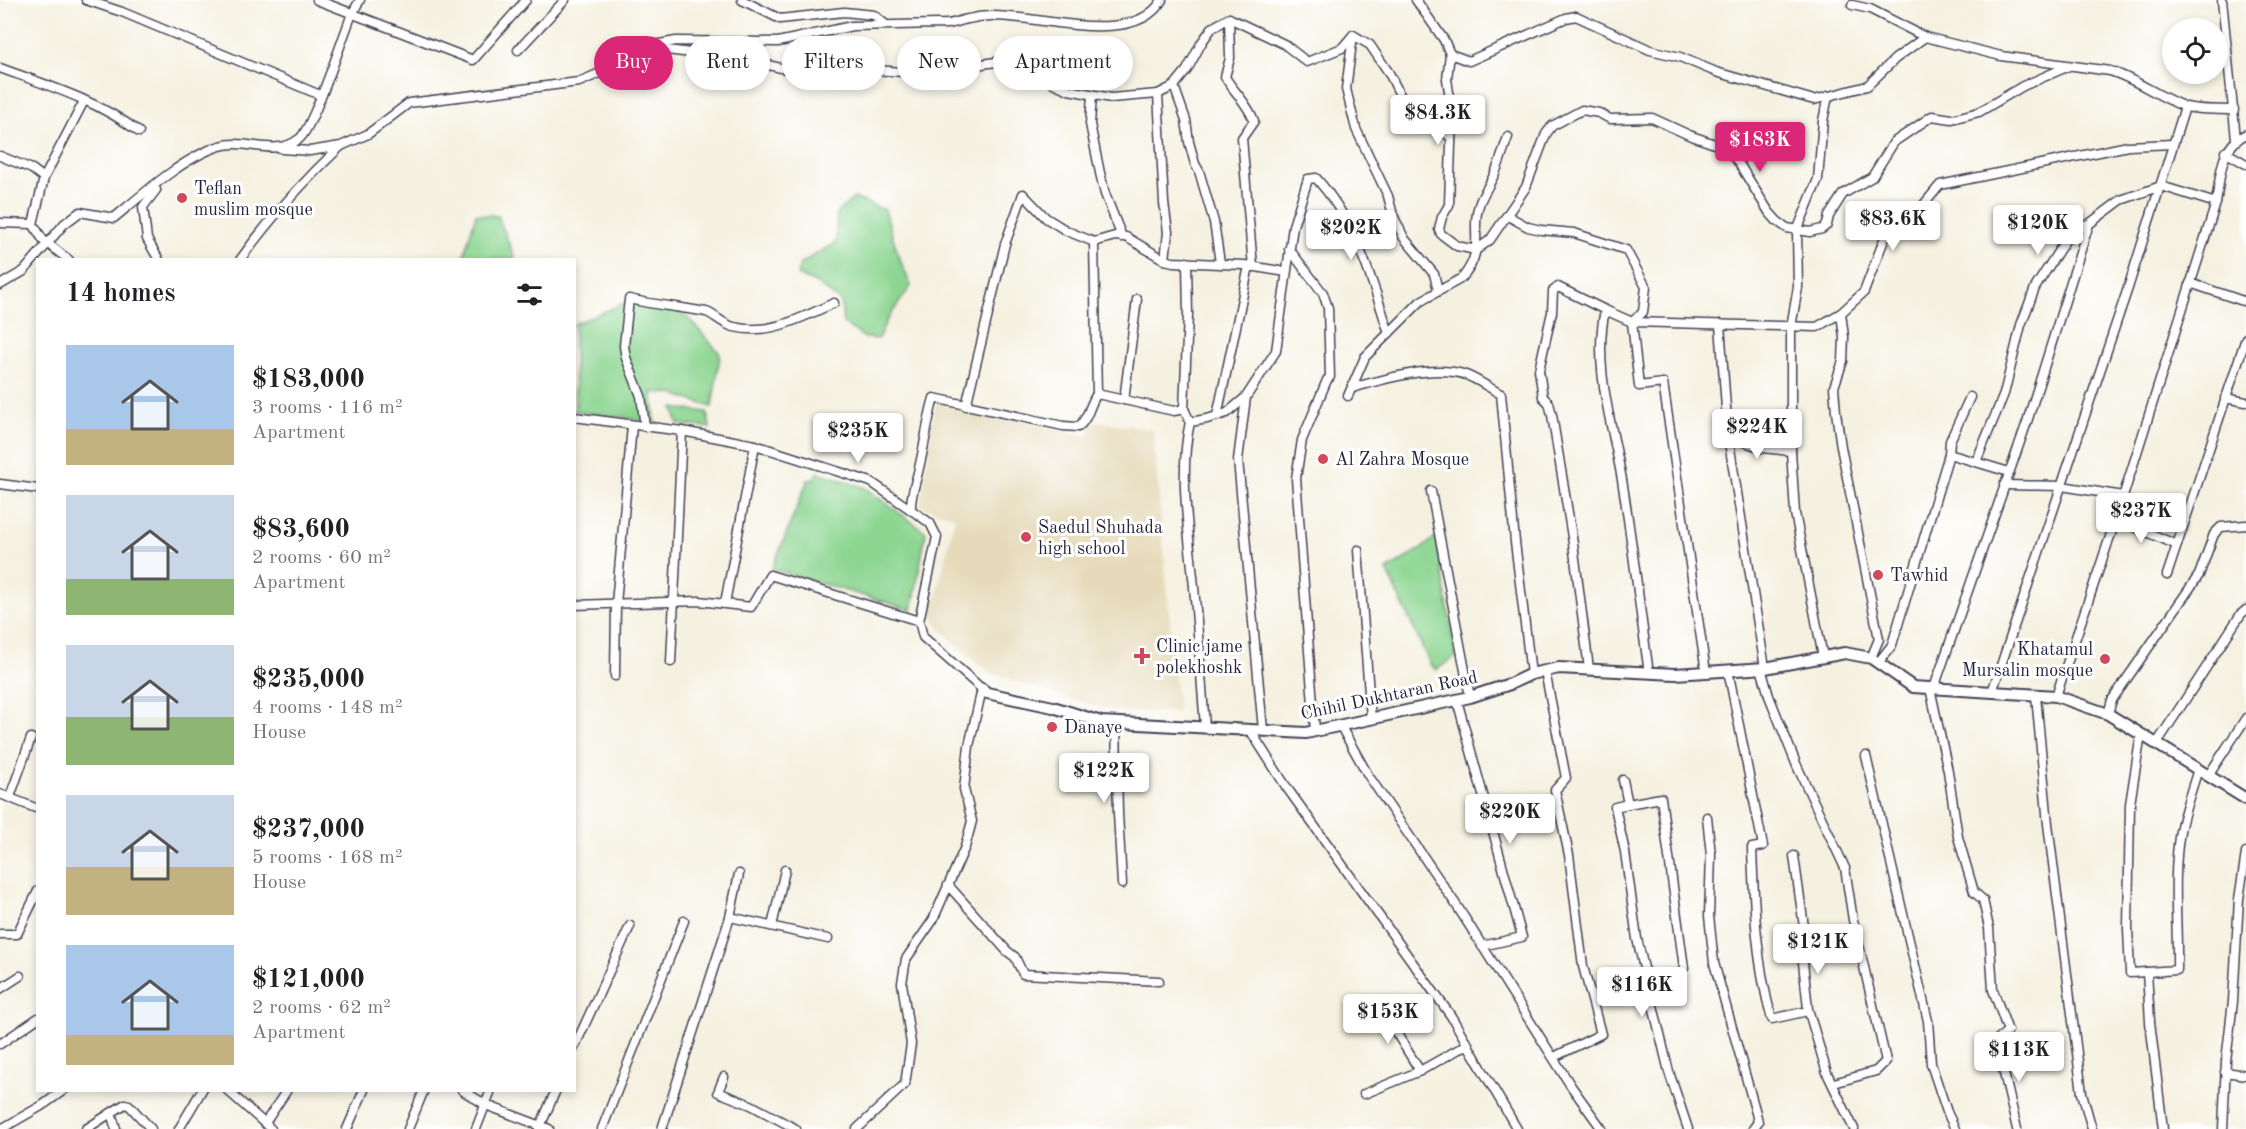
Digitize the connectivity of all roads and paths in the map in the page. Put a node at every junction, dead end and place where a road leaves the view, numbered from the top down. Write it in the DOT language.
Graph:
graph roads {
  1 [pos="86,0"];
  2 [pos="316,0"];
  3 [pos="360,0"];
  4 [pos="526,0"];
  5 [pos="565,0"];
  6 [pos="741,0"];
  7 [pos="1162,0"];
  8 [pos="1416,0"];
  9 [pos="2222,0"];
  10 [pos="1852,5"];
  11 [pos="352,14"];
  12 [pos="1229,18"];
  13 [pos="885,24"];
  14 [pos="1353,35"];
  15 [pos="1925,37"];
  16 [pos="673,42"];
  17 [pos="518,50"];
  18 [pos="673,51"];
  19 [pos="1450,54"];
  20 [pos="2069,66"];
  21 [pos="0,68"];
  22 [pos="594,76"];
  23 [pos="1174,86"];
  24 [pos="1158,94"];
  25 [pos="320,95"];
  26 [pos="1092,96"];
  27 [pos="1828,96"];
  28 [pos="84,101"];
  29 [pos="2185,107"];
  30 [pos="2234,110"];
  31 [pos="139,132"];
  32 [pos="2246,134"];
  33 [pos="1451,137"];
  34 [pos="1508,137"];
  35 [pos="2236,139"];
  36 [pos="2172,144"];
  37 [pos="341,146"];
  38 [pos="282,149"];
  39 [pos="2225,152"];
  40 [pos="0,156"];
  41 [pos="2246,164"];
  42 [pos="44,178"];
  43 [pos="153,186"];
  44 [pos="2161,186"];
  45 [pos="2216,203"];
  46 [pos="1508,216"];
  47 [pos="0,223"];
  48 [pos="33,224"];
  49 [pos="2089,224"];
  50 [pos="1797,231"];
  51 [pos="259,233"];
  52 [pos="1122,237"];
  53 [pos="1094,242"];
  54 [pos="48,244"];
  55 [pos="1289,249"];
  56 [pos="1476,250"];
  57 [pos="66,258"];
  58 [pos="158,258"];
  59 [pos="235,258"];
  60 [pos="241,258"];
  61 [pos="1165,260"];
  62 [pos="1187,262"];
  63 [pos="1220,264"];
  64 [pos="1251,266"];
  65 [pos="1286,272"];
  66 [pos="2190,283"];
  67 [pos="0,285"];
  68 [pos="1438,290"];
  69 [pos="1137,300"];
  70 [pos="2246,302"];
  71 [pos="834,303"];
  72 [pos="1605,310"];
  73 [pos="1841,313"];
  74 [pos="1632,322"];
  75 [pos="1720,324"];
  76 [pos="1791,327"];
  77 [pos="1389,333"];
  78 [pos="2246,338"];
  79 [pos="1097,394"];
  80 [pos="1246,397"];
  81 [pos="1970,397"];
  82 [pos="2225,398"];
  83 [pos="1124,400"];
  84 [pos="2246,402"];
  85 [pos="966,406"];
  86 [pos="1184,409"];
  87 [pos="1217,416"];
  88 [pos="576,417"];
  89 [pos="1190,422"];
  90 [pos="632,426"];
  91 [pos="645,427"];
  92 [pos="682,431"];
  93 [pos="1728,436"];
  94 [pos="755,445"];
  95 [pos="1791,451"];
  96 [pos="1949,454"];
  97 [pos="1976,462"];
  98 [pos="2009,472"];
  99 [pos="0,484"];
  100 [pos="2004,485"];
  101 [pos="2062,486"];
  102 [pos="36,489"];
  103 [pos="1431,491"];
  104 [pos="2123,496"];
  105 [pos="911,510"];
  106 [pos="2116,519"];
  107 [pos="2246,525"];
  108 [pos="2177,545"];
  109 [pos="1358,550"];
  110 [pos="2167,575"];
  111 [pos="673,601"];
  112 [pos="725,603"];
  113 [pos="576,604"];
  114 [pos="616,604"];
  115 [pos="2246,610"];
  116 [pos="919,621"];
  117 [pos="1823,657"];
  118 [pos="1875,660"];
  119 [pos="671,662"];
  120 [pos="1763,668"];
  121 [pos="1589,669"];
  122 [pos="1728,670"];
  123 [pos="1545,671"];
  124 [pos="1706,672"];
  125 [pos="1649,673"];
  126 [pos="1531,674"];
  127 [pos="615,676"];
  128 [pos="1932,688"];
  129 [pos="982,689"];
  130 [pos="1992,692"];
  131 [pos="2036,696"];
  132 [pos="2056,696"];
  133 [pos="1470,697"];
  134 [pos="1457,700"];
  135 [pos="2108,714"];
  136 [pos="2246,718"];
  137 [pos="1371,719"];
  138 [pos="1116,723"];
  139 [pos="1340,725"];
  140 [pos="1205,728"];
  141 [pos="1250,730"];
  142 [pos="1263,730"];
  143 [pos="1315,731"];
  144 [pos="2141,734"];
  145 [pos="31,738"];
  146 [pos="2157,743"];
  147 [pos="1866,756"];
  148 [pos="2198,769"];
  149 [pos="2208,776"];
  150 [pos="1623,780"];
  151 [pos="0,794"];
  152 [pos="10,797"];
  153 [pos="2246,799"];
  154 [pos="1628,804"];
  155 [pos="36,808"];
  156 [pos="1707,817"];
  157 [pos="2246,853"];
  158 [pos="1794,856"];
  159 [pos="785,870"];
  160 [pos="739,874"];
  161 [pos="1122,884"];
  162 [pos="948,885"];
  163 [pos="36,895"];
  164 [pos="730,917"];
  165 [pos="684,921"];
  166 [pos="630,926"];
  167 [pos="772,926"];
  168 [pos="0,934"];
  169 [pos="828,939"];
  170 [pos="1482,946"];
  171 [pos="1684,968"];
  172 [pos="2147,972"];
  173 [pos="20,976"];
  174 [pos="1160,981"];
  175 [pos="0,989"];
  176 [pos="1378,1005"];
  177 [pos="1808,1011"];
  178 [pos="36,1019"];
  179 [pos="579,1028"];
  180 [pos="0,1044"];
  181 [pos="1468,1044"];
  182 [pos="1554,1057"];
  183 [pos="1420,1071"];
  184 [pos="2225,1072"];
  185 [pos="2246,1075"];
  186 [pos="724,1077"];
  187 [pos="1834,1083"];
  188 [pos="61,1092"];
  189 [pos="201,1092"];
  190 [pos="231,1092"];
  191 [pos="286,1092"];
  192 [pos="363,1092"];
  193 [pos="423,1092"];
  194 [pos="465,1092"];
  195 [pos="490,1092"];
  196 [pos="555,1092"];
  197 [pos="1364,1094"];
  198 [pos="486,1105"];
  199 [pos="111,1113"];
  200 [pos="2,1126"];
  201 [pos="268,1126"];
  202 [pos="543,1128"];
  203 [pos="86,1129"];
  204 [pos="116,1129"];
  205 [pos="152,1129"];
  206 [pos="179,1129"];
  207 [pos="347,1129"];
  208 [pos="408,1129"];
  209 [pos="476,1129"];
  210 [pos="602,1129"];
  211 [pos="662,1129"];
  212 [pos="796,1129"];
  213 [pos="857,1129"];
  214 [pos="1517,1129"];
  215 [pos="1602,1129"];
  216 [pos="1688,1129"];
  217 [pos="1753,1129"];
  218 [pos="1854,1129"];
  219 [pos="1955,1129"];
  220 [pos="2017,1129"];
  221 [pos="2092,1129"];
  222 [pos="2163,1129"];
  223 [pos="2223,1129"];
  1 -- 25 [label="street"];
  2 -- 11 [label="street"];
  3 -- 11 [label="street"];
  4 -- 11 [label="street"];
  5 -- 17 [label="street"];
  6 -- 13 [label="street"];
  7 -- 13 [label="street"];
  8 -- 19 [label="street"];
  9 -- 30 [label="street"];
  10 -- 15 [label="street"];
  11 -- 25 [label="street"];
  12 -- 14 [label="street"];
  12 -- 23 [label="street"];
  12 -- 64 [label="street"];
  13 -- 16 [label="street"];
  14 -- 33 [label="street"];
  14 -- 68 [label="street"];
  15 -- 20 [label="street"];
  15 -- 27 [label="street"];
  18 -- 26 [label="street"];
  19 -- 27 [label="street"];
  19 -- 33 [label="street"];
  20 -- 29 [label="street"];
  20 -- 50 [label="street"];
  21 -- 28 [label="street"];
  22 -- 37 [label="street"];
  23 -- 24 [label="street"];
  23 -- 63 [label="street"];
  24 -- 26 [label="street"];
  24 -- 61 [label="street"];
  25 -- 38 [label="street"];
  26 -- 52 [label="street"];
  27 -- 50 [label="street"];
  28 -- 31 [label="street"];
  28 -- 42 [label="street"];
  29 -- 30 [label="street"];
  29 -- 36 [label="street"];
  30 -- 35 [label="street"];
  32 -- 35 [label="street"];
  33 -- 56 [label="street"];
  34 -- 56 [label="street"];
  35 -- 39 [label="street"];
  36 -- 44 [label="street"];
  36 -- 73 [label="street"];
  37 -- 38 [label="street"];
  37 -- 51 [label="street"];
  38 -- 43 [label="street"];
  39 -- 41 [label="street"];
  39 -- 45 [label="street"];
  40 -- 42 [label="street"];
  42 -- 48 [label="street"];
  43 -- 54 [label="street"];
  43 -- 58 [label="street"];
  44 -- 45 [label="street"];
  44 -- 49 [label="street"];
  44 -- 101 [label="street"];
  45 -- 66 [label="street"];
  46 -- 50 [label="street"];
  46 -- 56 [label="street"];
  46 -- 74 [label="street"];
  47 -- 48 [label="street"];
  48 -- 54 [label="street"];
  49 -- 97 [label="street"];
  49 -- 98 [label="street"];
  50 -- 76 [label="street"];
  51 -- 59 [label="street"];
  51 -- 60 [label="street"];
  52 -- 53 [label="street"];
  52 -- 61 [label="street"];
  53 -- 79 [label="street"];
  53 -- 85 [label="street"];
  54 -- 57 [label="street"];
  54 -- 67 [label="street"];
  55 -- 65 [label="street"];
  55 -- 77 [label="street"];
  55 -- 143 [label="street"];
  56 -- 68 [label="street"];
  61 -- 62 [label="street"];
  62 -- 63 [label="street"];
  62 -- 86 [label="street"];
  63 -- 64 [label="street"];
  64 -- 65 [label="street"];
  64 -- 87 [label="street"];
  65 -- 80 [label="street"];
  66 -- 70 [label="street"];
  66 -- 104 [label="street"];
  68 -- 77 [label="street"];
  69 -- 83 [label="street"];
  71 -- 91 [label="street"];
  72 -- 74 [label="street"];
  72 -- 121 [label="street"];
  72 -- 125 [label="street"];
  73 -- 76 [label="street"];
  73 -- 118 [label="street"];
  74 -- 75 [label="street"];
  74 -- 124 [label="street"];
  75 -- 76 [label="street"];
  75 -- 93 [label="street"];
  76 -- 95 [label="street"];
  77 -- 126 [label="street"];
  78 -- 82 [label="street"];
  79 -- 83 [label="street"];
  79 -- 85 [label="street"];
  80 -- 87 [label="street"];
  80 -- 142 [label="street"];
  81 -- 96 [label="street"];
  82 -- 84 [label="street"];
  82 -- 108 [label="street"];
  83 -- 86 [label="street"];
  85 -- 105 [label="street"];
  86 -- 89 [label="street"];
  87 -- 89 [label="street"];
  88 -- 90 [label="street"];
  89 -- 140 [label="street"];
  90 -- 91 [label="street"];
  90 -- 114 [label="street"];
  91 -- 92 [label="street"];
  92 -- 94 [label="street"];
  92 -- 111 [label="street"];
  93 -- 95 [label="street"];
  93 -- 120 [label="street"];
  94 -- 105 [label="street"];
  94 -- 112 [label="street"];
  95 -- 117 [label="street"];
  96 -- 97 [label="street"];
  96 -- 118 [label="street"];
  97 -- 98 [label="street"];
  98 -- 100 [label="street"];
  99 -- 102 [label="street"];
  100 -- 101 [label="street"];
  100 -- 128 [label="street"];
  101 -- 104 [label="street"];
  101 -- 130 [label="street"];
  103 -- 133 [label="street"];
  104 -- 106 [label="street"];
  105 -- 116 [label="street"];
  106 -- 108 [label="street"];
  106 -- 132 [label="street"];
  107 -- 135 [label="street"];
  108 -- 110 [label="street"];
  109 -- 137 [label="street"];
  111 -- 112 [label="street"];
  111 -- 114 [label="street"];
  111 -- 119 [label="street"];
  112 -- 116 [label="street"];
  113 -- 114 [label="street"];
  114 -- 127 [label="street"];
  115 -- 146 [label="street"];
  116 -- 129 [label="street"];
  117 -- 118 [label="street, Chihil Dukhtaran Road"];
  117 -- 120 [label="street, Chihil Dukhtaran Road"];
  118 -- 128 [label="street, Chihil Dukhtaran Road"];
  120 -- 122 [label="street, Chihil Dukhtaran Road"];
  120 -- 187 [label="street"];
  121 -- 123 [label="street, Chihil Dukhtaran Road"];
  121 -- 125 [label="street, Chihil Dukhtaran Road"];
  122 -- 124 [label="street, Chihil Dukhtaran Road"];
  122 -- 177 [label="street"];
  123 -- 126 [label="street, Chihil Dukhtaran Road"];
  123 -- 182 [label="street"];
  124 -- 125 [label="street, Chihil Dukhtaran Road"];
  126 -- 133 [label="street, Chihil Dukhtaran Road"];
  128 -- 130 [label="street, Chihil Dukhtaran Road"];
  128 -- 220 [label="street"];
  129 -- 138 [label="street, Chihil Dukhtaran Road"];
  129 -- 162 [label="street"];
  130 -- 131 [label="street, Chihil Dukhtaran Road"];
  131 -- 132 [label="street, Chihil Dukhtaran Road"];
  131 -- 221 [label="street"];
  132 -- 135 [label="street, Chihil Dukhtaran Road"];
  133 -- 134 [label="street, Chihil Dukhtaran Road"];
  134 -- 137 [label="street, Chihil Dukhtaran Road"];
  134 -- 170 [label="street"];
  135 -- 144 [label="street, Chihil Dukhtaran Road"];
  136 -- 149 [label="street"];
  137 -- 139 [label="street, Chihil Dukhtaran Road"];
  138 -- 140 [label="street, Chihil Dukhtaran Road"];
  138 -- 161 [label="street"];
  139 -- 143 [label="street, Chihil Dukhtaran Road"];
  139 -- 170 [label="street"];
  140 -- 141 [label="street, Chihil Dukhtaran Road"];
  141 -- 142 [label="street, Chihil Dukhtaran Road"];
  141 -- 181 [label="street"];
  142 -- 143 [label="street, Chihil Dukhtaran Road"];
  144 -- 146 [label="street, Chihil Dukhtaran Road"];
  144 -- 172 [label="street"];
  145 -- 152 [label="street"];
  146 -- 148 [label="street, Chihil Dukhtaran Road"];
  147 -- 219 [label="street"];
  148 -- 149 [label="street, Chihil Dukhtaran Road"];
  148 -- 172 [label="street"];
  149 -- 153 [label="street, Chihil Dukhtaran Road"];
  150 -- 154 [label="street"];
  151 -- 152 [label="street"];
  152 -- 155 [label="street"];
  154 -- 171 [label="street"];
  154 -- 216 [label="street"];
  156 -- 217 [label="street"];
  157 -- 184 [label="street"];
  158 -- 177 [label="street"];
  159 -- 167 [label="street"];
  160 -- 164 [label="street"];
  162 -- 174 [label="street"];
  162 -- 213 [label="street"];
  163 -- 168 [label="street"];
  164 -- 167 [label="street"];
  164 -- 211 [label="street"];
  165 -- 210 [label="street"];
  166 -- 179 [label="street"];
  167 -- 169 [label="street"];
  170 -- 182 [label="street"];
  172 -- 222 [label="street"];
  173 -- 175 [label="street"];
  176 -- 183 [label="street"];
  177 -- 187 [label="street"];
  178 -- 180 [label="street"];
  181 -- 183 [label="street"];
  181 -- 214 [label="street"];
  182 -- 215 [label="street"];
  183 -- 197 [label="street"];
  184 -- 185 [label="street"];
  184 -- 223 [label="street"];
  186 -- 212 [label="street"];
  187 -- 218 [label="street"];
  188 -- 200 [label="street"];
  189 -- 206 [label="street"];
  190 -- 201 [label="street"];
  191 -- 201 [label="street"];
  192 -- 207 [label="street"];
  193 -- 208 [label="street"];
  194 -- 198 [label="street"];
  195 -- 198 [label="street"];
  196 -- 202 [label="street"];
  198 -- 202 [label="street"];
  198 -- 209 [label="street"];
  199 -- 203 [label="street"];
  199 -- 204 [label="street"];
  199 -- 205 [label="street"];
}
